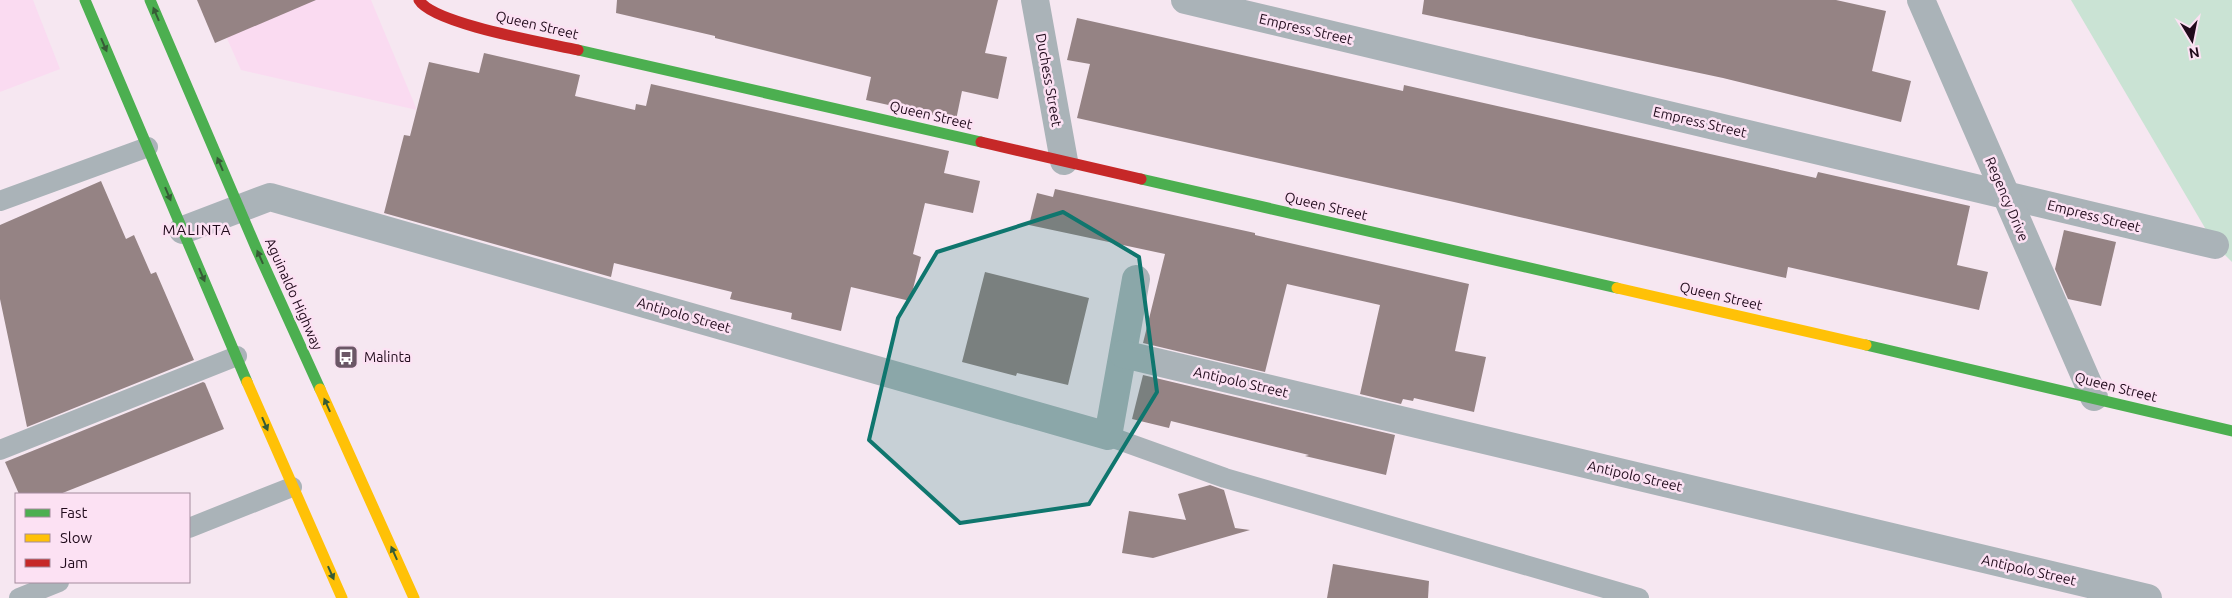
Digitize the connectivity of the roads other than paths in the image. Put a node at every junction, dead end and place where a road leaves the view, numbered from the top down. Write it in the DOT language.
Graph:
graph roads {
  1 [pos="86,0"];
  2 [pos="150,0"];
  3 [pos="419,0"];
  4 [pos="1035,0"];
  5 [pos="1184,0"];
  6 [pos="1921,0"];
  7 [pos="148,147"];
  8 [pos="1064,161"];
  9 [pos="2005,194"];
  10 [pos="0,201"];
  11 [pos="239,208"];
  12 [pos="183,230"];
  13 [pos="2215,245"];
  14 [pos="1136,279"];
  15 [pos="1123,354"];
  16 [pos="237,356"];
  17 [pos="2094,397"];
  18 [pos="2232,431"];
  19 [pos="1108,436"];
  20 [pos="0,450"];
  21 [pos="292,487"];
  22 [pos="190,528"];
  23 [pos="56,583"];
  24 [pos="19,598"];
  25 [pos="342,598"];
  26 [pos="414,598"];
  27 [pos="1639,598"];
  28 [pos="2148,598"];
  1 -- 7 [label="street, one-way"];
  11 -- 2 [label="street, Aguinaldo Highway, one-way"];
  3 -- 8 [label="street, Queen Street"];
  4 -- 8 [label="street, Duchess Street"];
  5 -- 9 [label="street, Empress Street"];
  6 -- 9 [label="street, Regency Drive"];
  7 -- 10 [label="lane"];
  7 -- 12 [label="street, one-way"];
  8 -- 17 [label="street, Queen Street"];
  9 -- 13 [label="street, Empress Street"];
  9 -- 17 [label="street, Regency Drive"];
  11 -- 12 [label="street, Antipolo Street"];
  11 -- 19 [label="street, Antipolo Street"];
  26 -- 11 [label="street, Aguinaldo Highway, one-way"];
  12 -- 16 [label="street, one-way"];
  14 -- 15 [label="street"];
  15 -- 19 [label="street"];
  15 -- 28 [label="street, Antipolo Street"];
  16 -- 20 [label="lane"];
  16 -- 21 [label="street, one-way"];
  17 -- 18 [label="street, Queen Street"];
  19 -- 27 [label="lane"];
  21 -- 22 [label="lane"];
  21 -- 25 [label="street, one-way"];
  23 -- 24 [label="lane"];
}
